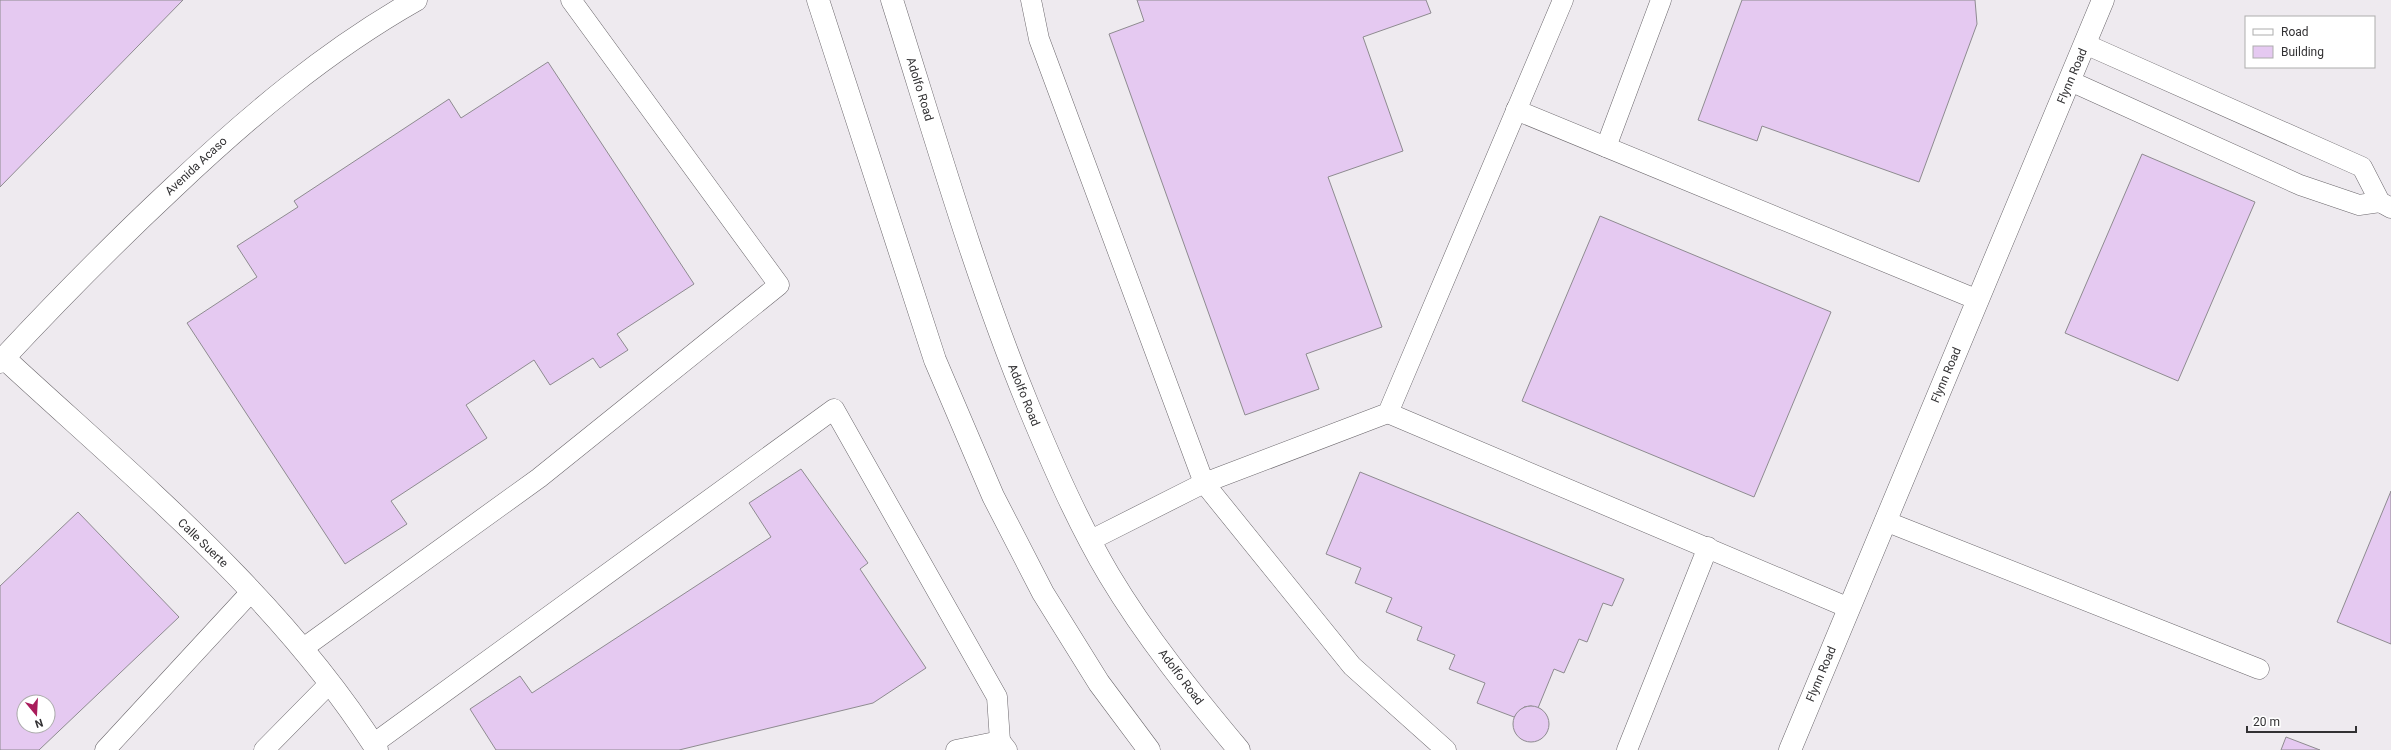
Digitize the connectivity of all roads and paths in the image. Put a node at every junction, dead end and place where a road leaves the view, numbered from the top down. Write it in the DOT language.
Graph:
graph roads {
  1 [pos="416,0"];
  2 [pos="571,0"];
  3 [pos="818,0"];
  4 [pos="892,0"];
  5 [pos="1031,0"];
  6 [pos="1563,0"];
  7 [pos="1661,0"];
  8 [pos="2104,0"];
  9 [pos="2085,44"];
  10 [pos="2070,81"];
  11 [pos="1516,110"];
  12 [pos="1606,147"];
  13 [pos="2386,205"];
  14 [pos="1978,300"];
  15 [pos="2,360"];
  16 [pos="1388,413"];
  17 [pos="1204,483"];
  18 [pos="1885,522"];
  19 [pos="1090,540"];
  20 [pos="1708,547"];
  21 [pos="251,592"];
  22 [pos="1849,608"];
  23 [pos="302,649"];
  24 [pos="2259,669"];
  25 [pos="330,683"];
  26 [pos="1003,745"];
  27 [pos="375,747"];
  28 [pos="105,750"];
  29 [pos="264,750"];
  30 [pos="956,750"];
  31 [pos="1150,750"];
  32 [pos="1239,750"];
  33 [pos="1446,750"];
  34 [pos="1627,750"];
  35 [pos="1790,750"];
  1 -- 15 [label="main road, Avenida Acaso"];
  2 -- 23 [label="lane"];
  3 -- 31 [label="main road"];
  4 -- 19 [label="main road, Adolfo Road"];
  5 -- 17 [label="lane"];
  6 -- 11 [label="lane"];
  7 -- 12 [label="lane"];
  8 -- 9 [label="main road, Flynn Road"];
  9 -- 10 [label="main road, Flynn Road"];
  9 -- 13 [label="lane"];
  10 -- 13 [label="lane"];
  10 -- 14 [label="main road, Flynn Road"];
  11 -- 12 [label="lane"];
  11 -- 16 [label="lane"];
  12 -- 14 [label="lane"];
  14 -- 18 [label="main road, Flynn Road"];
  15 -- 21 [label="main road, Calle Suerte"];
  16 -- 17 [label="lane"];
  16 -- 20 [label="lane"];
  17 -- 19 [label="lane"];
  17 -- 33 [label="lane"];
  18 -- 22 [label="main road, Flynn Road"];
  18 -- 24 [label="lane"];
  19 -- 32 [label="main road, Adolfo Road"];
  20 -- 22 [label="lane"];
  20 -- 34 [label="lane"];
  21 -- 23 [label="main road, Calle Suerte"];
  21 -- 28 [label="lane"];
  22 -- 35 [label="main road, Flynn Road"];
  23 -- 25 [label="main road, Calle Suerte"];
  25 -- 27 [label="main road, Calle Suerte"];
  25 -- 29 [label="lane"];
  26 -- 27 [label="lane"];
  26 -- 30 [label="lane"];
}
